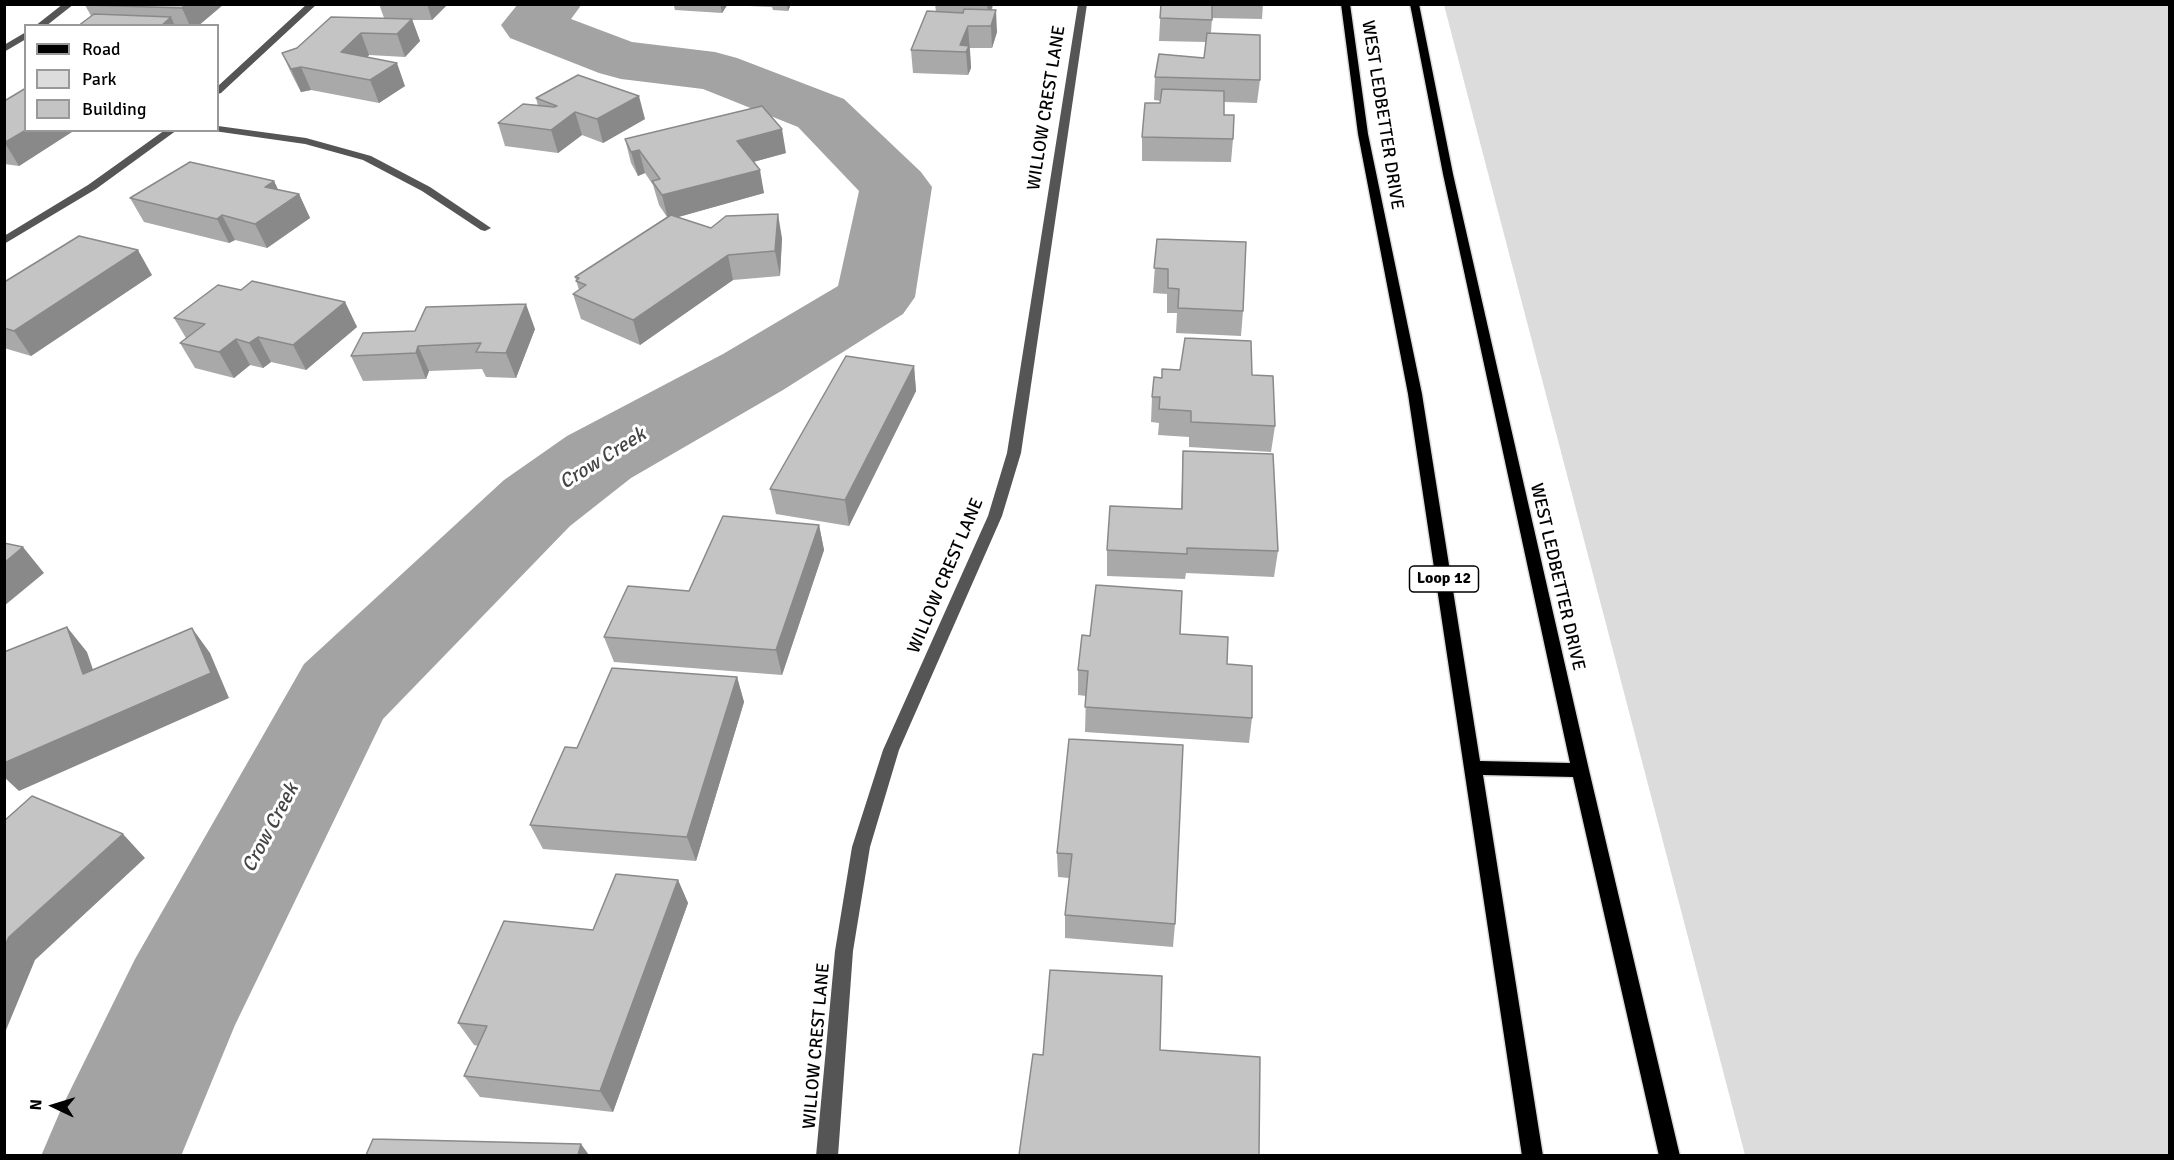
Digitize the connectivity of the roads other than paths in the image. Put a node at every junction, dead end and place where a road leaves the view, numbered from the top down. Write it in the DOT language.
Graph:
graph roads {
  1 [pos="70,4"];
  2 [pos="313,4"];
  3 [pos="1083,4"];
  4 [pos="1345,4"];
  5 [pos="1414,4"];
  6 [pos="42,24"];
  7 [pos="24,36"];
  8 [pos="4,49"];
  9 [pos="219,90"];
  10 [pos="219,129"];
  11 [pos="169,132"];
  12 [pos="485,228"];
  13 [pos="4,241"];
  14 [pos="1473,768"];
  15 [pos="1580,770"];
  16 [pos="827,1155"];
  17 [pos="1533,1155"];
  18 [pos="1671,1155"];
  1 -- 6 [label="street"];
  2 -- 9 [label="street"];
  3 -- 16 [label="street, WILLOW CREST LANE"];
  4 -- 14 [label="main road, WEST LEDBETTER DRIVE / Loop 12"];
  5 -- 15 [label="main road, WEST LEDBETTER DRIVE"];
  7 -- 8 [label="street"];
  10 -- 12 [label="street"];
  11 -- 13 [label="street"];
  14 -- 15 [label="main road"];
  14 -- 17 [label="main road, WEST LEDBETTER DRIVE / Loop 12"];
  15 -- 18 [label="main road, WEST LEDBETTER DRIVE"];
}
